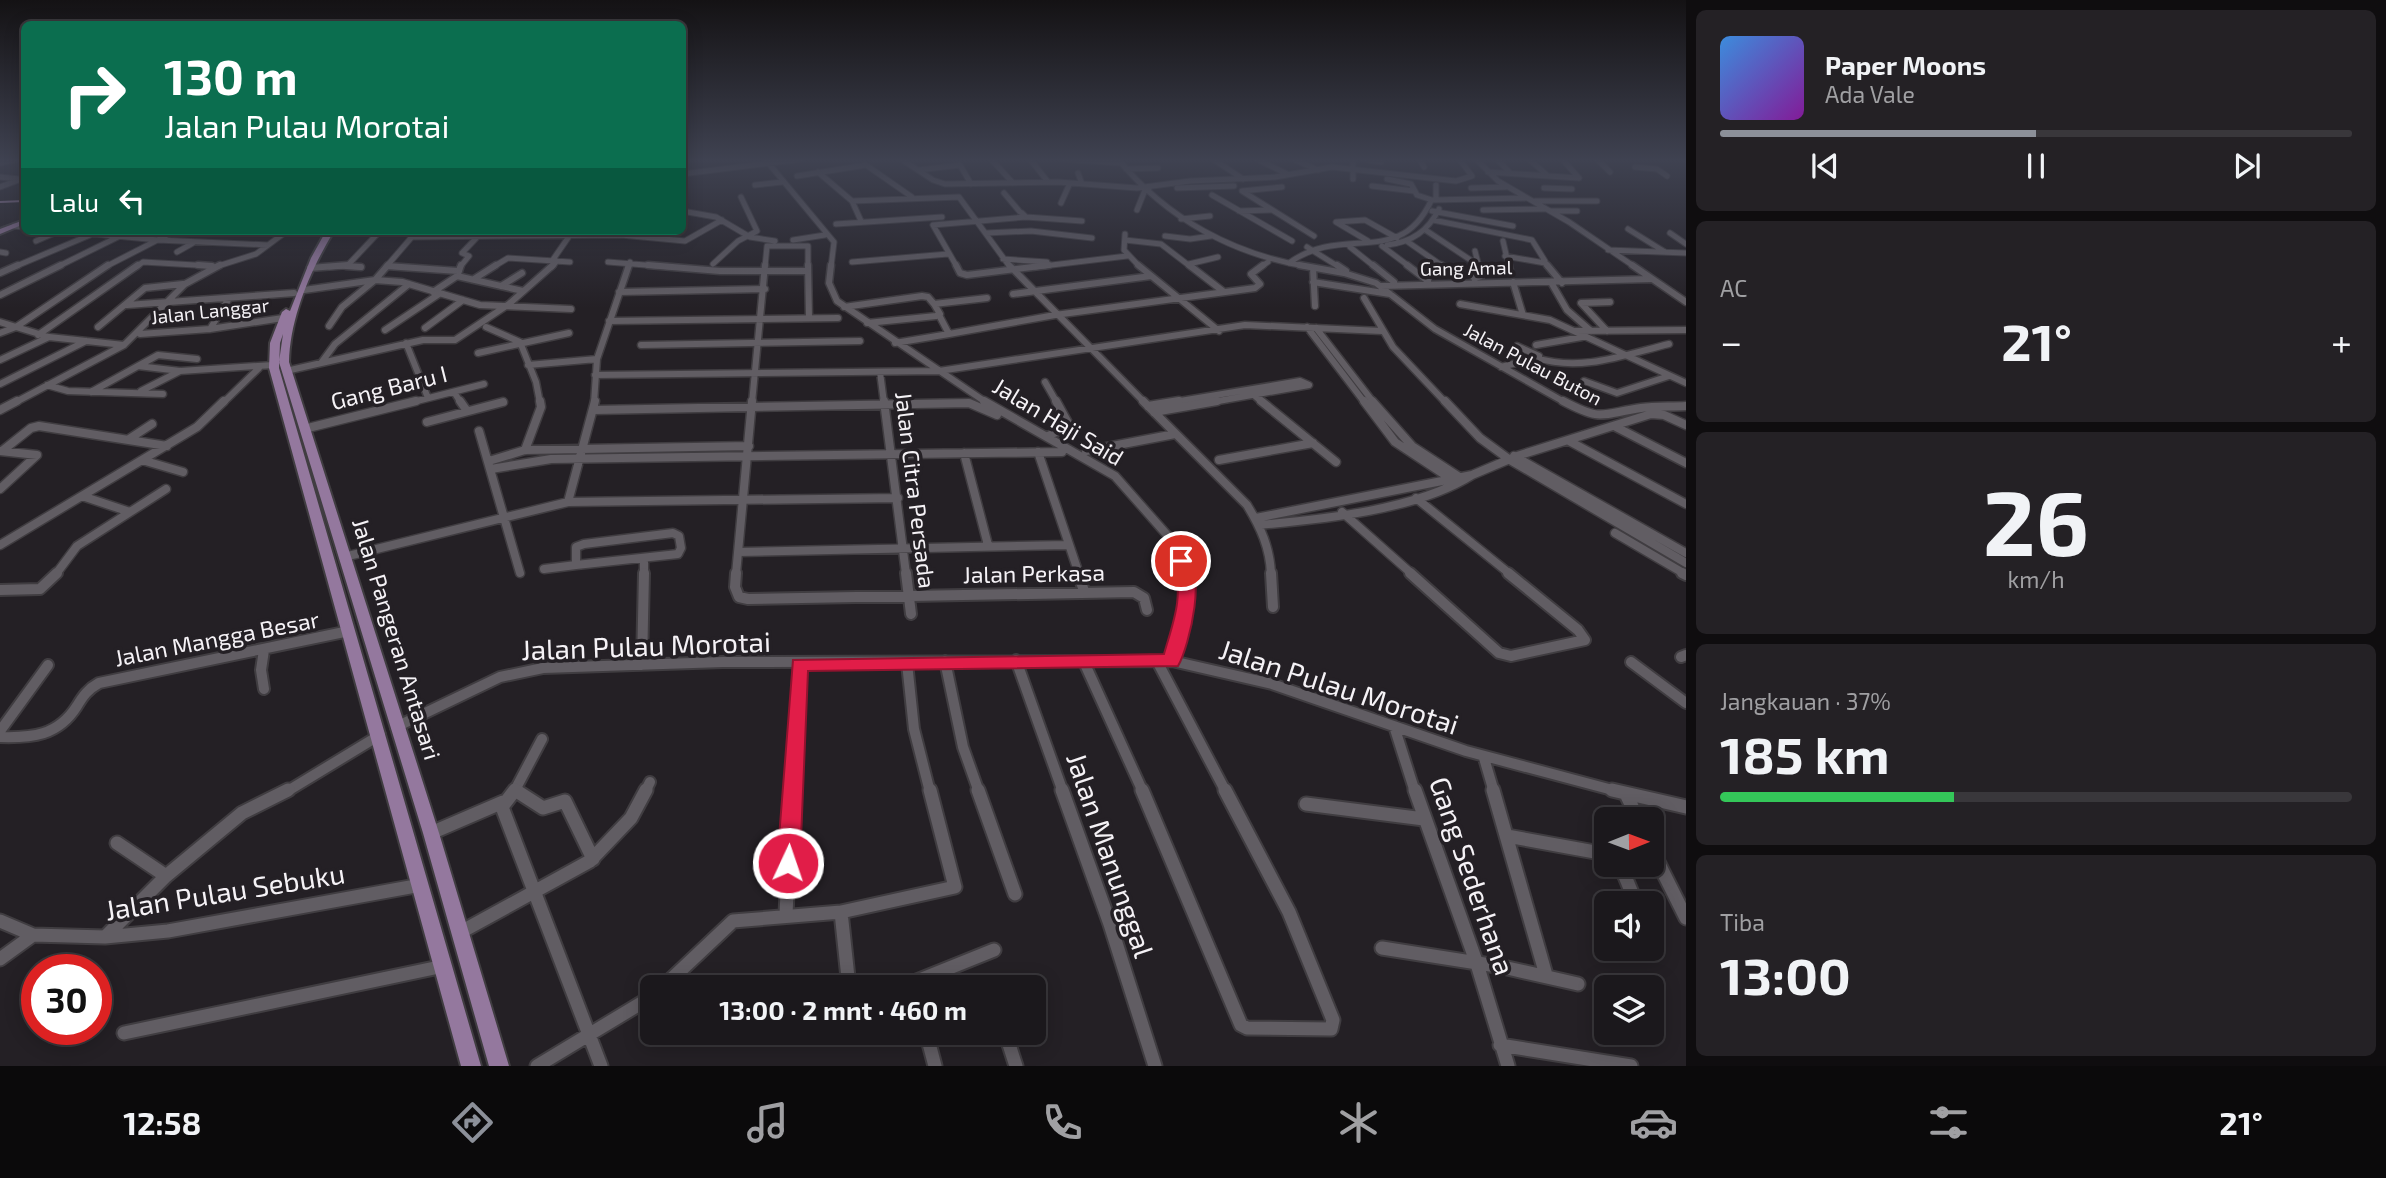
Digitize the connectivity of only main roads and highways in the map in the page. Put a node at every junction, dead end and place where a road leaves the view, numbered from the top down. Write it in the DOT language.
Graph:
graph roads {
  1 [pos="21,223"];
  2 [pos="0,232"];
  3 [pos="319,235"];
  4 [pos="328,235"];
  5 [pos="299,291"];
  6 [pos="280,368"];
  7 [pos="312,478"];
  8 [pos="471,1066"];
  9 [pos="499,1066"];
  1 -- 2 [label="main road"];
  3 -- 5 [label="main road, Jalan Pangeran Antasari"];
  4 -- 5 [label="main road, Jalan Pangeran Antasari"];
  5 -- 6 [label="main road, Jalan Pangeran Antasari"];
  5 -- 6 [label="main road, Jalan Pangeran Antasari"];
  6 -- 7 [label="main road, Jalan Pangeran Antasari"];
  6 -- 7 [label="main road, Jalan Pangeran Antasari"];
  7 -- 8 [label="main road, Jalan Pangeran Antasari"];
  7 -- 9 [label="main road, Jalan Pangeran Antasari"];
}
